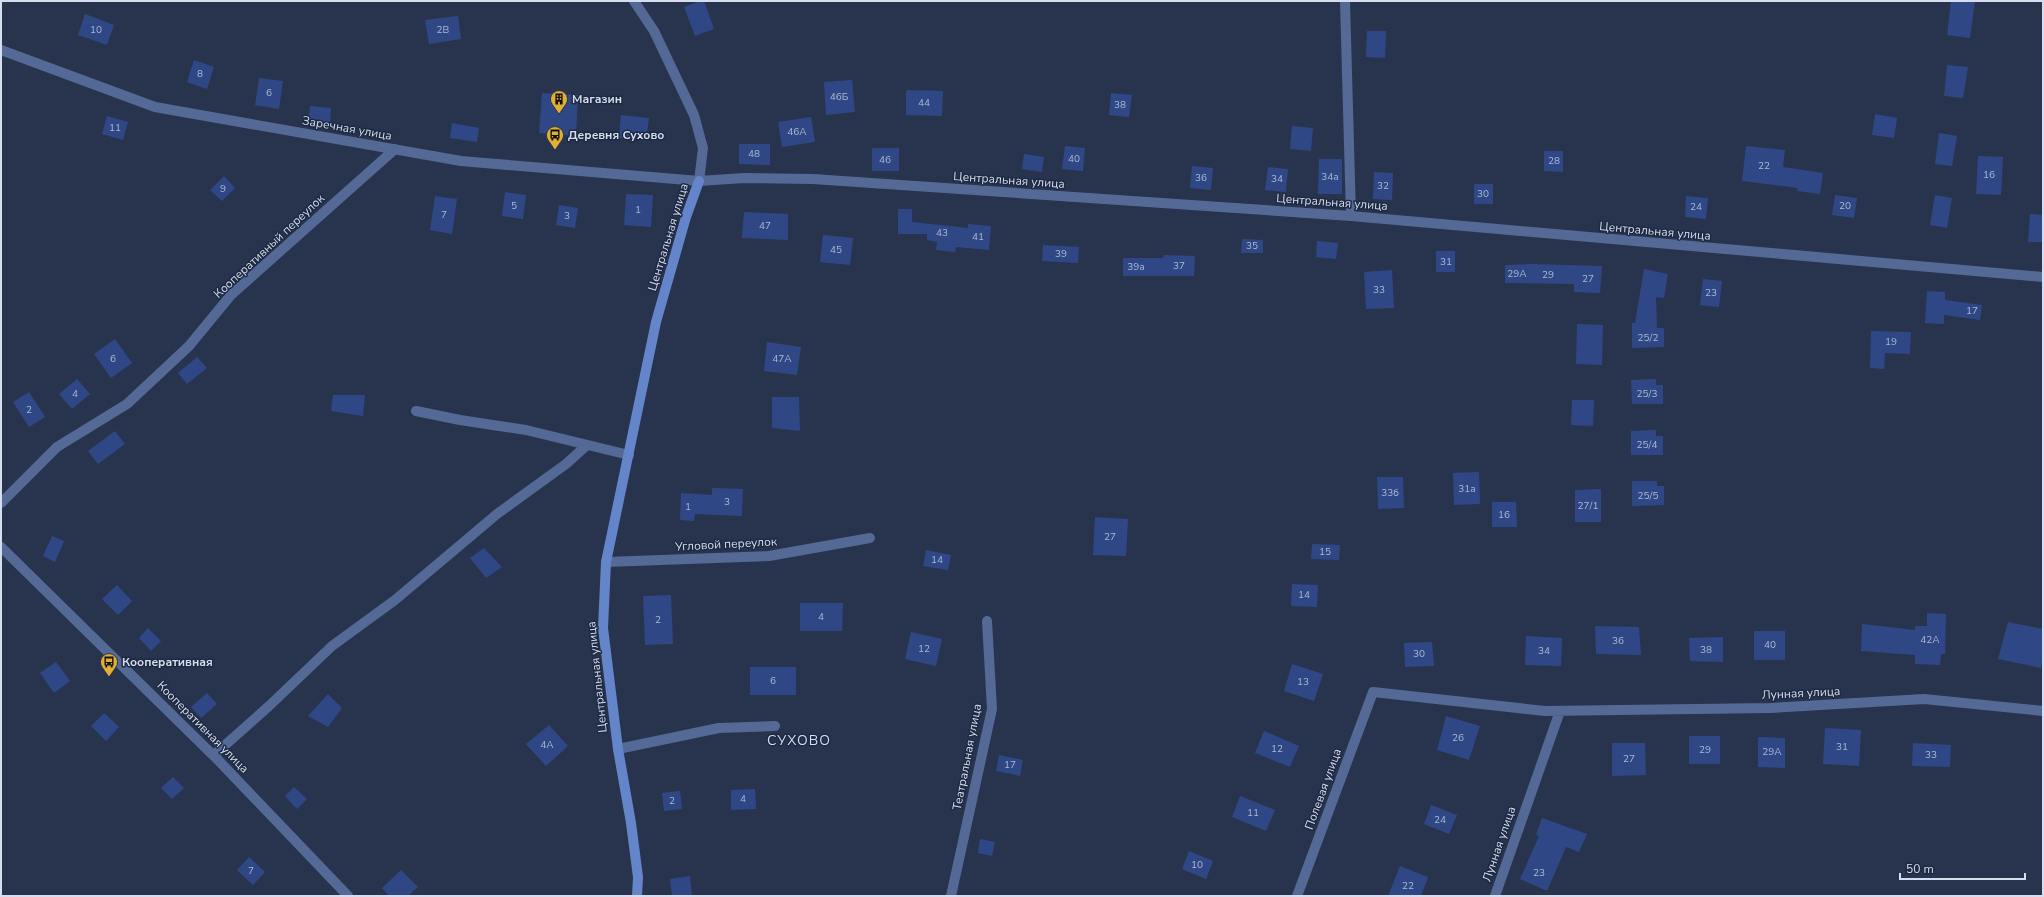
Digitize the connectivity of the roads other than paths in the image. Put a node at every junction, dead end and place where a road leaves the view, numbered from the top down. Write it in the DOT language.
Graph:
graph roads {
  1 [pos="634,1"];
  2 [pos="1345,1"];
  3 [pos="1,50"];
  4 [pos="395,149"];
  5 [pos="699,181"];
  6 [pos="1351,216"];
  7 [pos="2043,276"];
  8 [pos="416,411"];
  9 [pos="587,444"];
  10 [pos="629,455"];
  11 [pos="1,503"];
  12 [pos="870,538"];
  13 [pos="1,547"];
  14 [pos="606,562"];
  15 [pos="987,621"];
  16 [pos="1373,692"];
  17 [pos="1560,711"];
  18 [pos="2043,712"];
  19 [pos="775,726"];
  20 [pos="618,749"];
  21 [pos="214,755"];
  22 [pos="348,896"];
  23 [pos="637,896"];
  24 [pos="951,896"];
  25 [pos="1297,896"];
  26 [pos="1494,896"];
  1 -- 5 [label="street"];
  2 -- 6 [label="street"];
  3 -- 4 [label="street, Заречная улица"];
  4 -- 5 [label="street, Заречная улица"];
  4 -- 11 [label="street, Кооперативный переулок"];
  5 -- 6 [label="street, Центральная улица"];
  5 -- 10 [label="street, Центральная улица"];
  6 -- 7 [label="street, Центральная улица"];
  8 -- 9 [label="street"];
  9 -- 10 [label="street"];
  9 -- 21 [label="street"];
  10 -- 14 [label="street, Центральная улица"];
  12 -- 14 [label="street, Угловой переулок"];
  13 -- 21 [label="street, Кооперативная улица"];
  14 -- 20 [label="street, Центральная улица"];
  15 -- 24 [label="street, Театральная улица"];
  16 -- 17 [label="street, Лунная улица"];
  16 -- 25 [label="street, Полевая улица"];
  17 -- 18 [label="street, Лунная улица"];
  17 -- 26 [label="street, Лунная улица"];
  19 -- 20 [label="street"];
  20 -- 23 [label="street, Центральная улица"];
  21 -- 22 [label="street, Кооперативная улица"];
}
